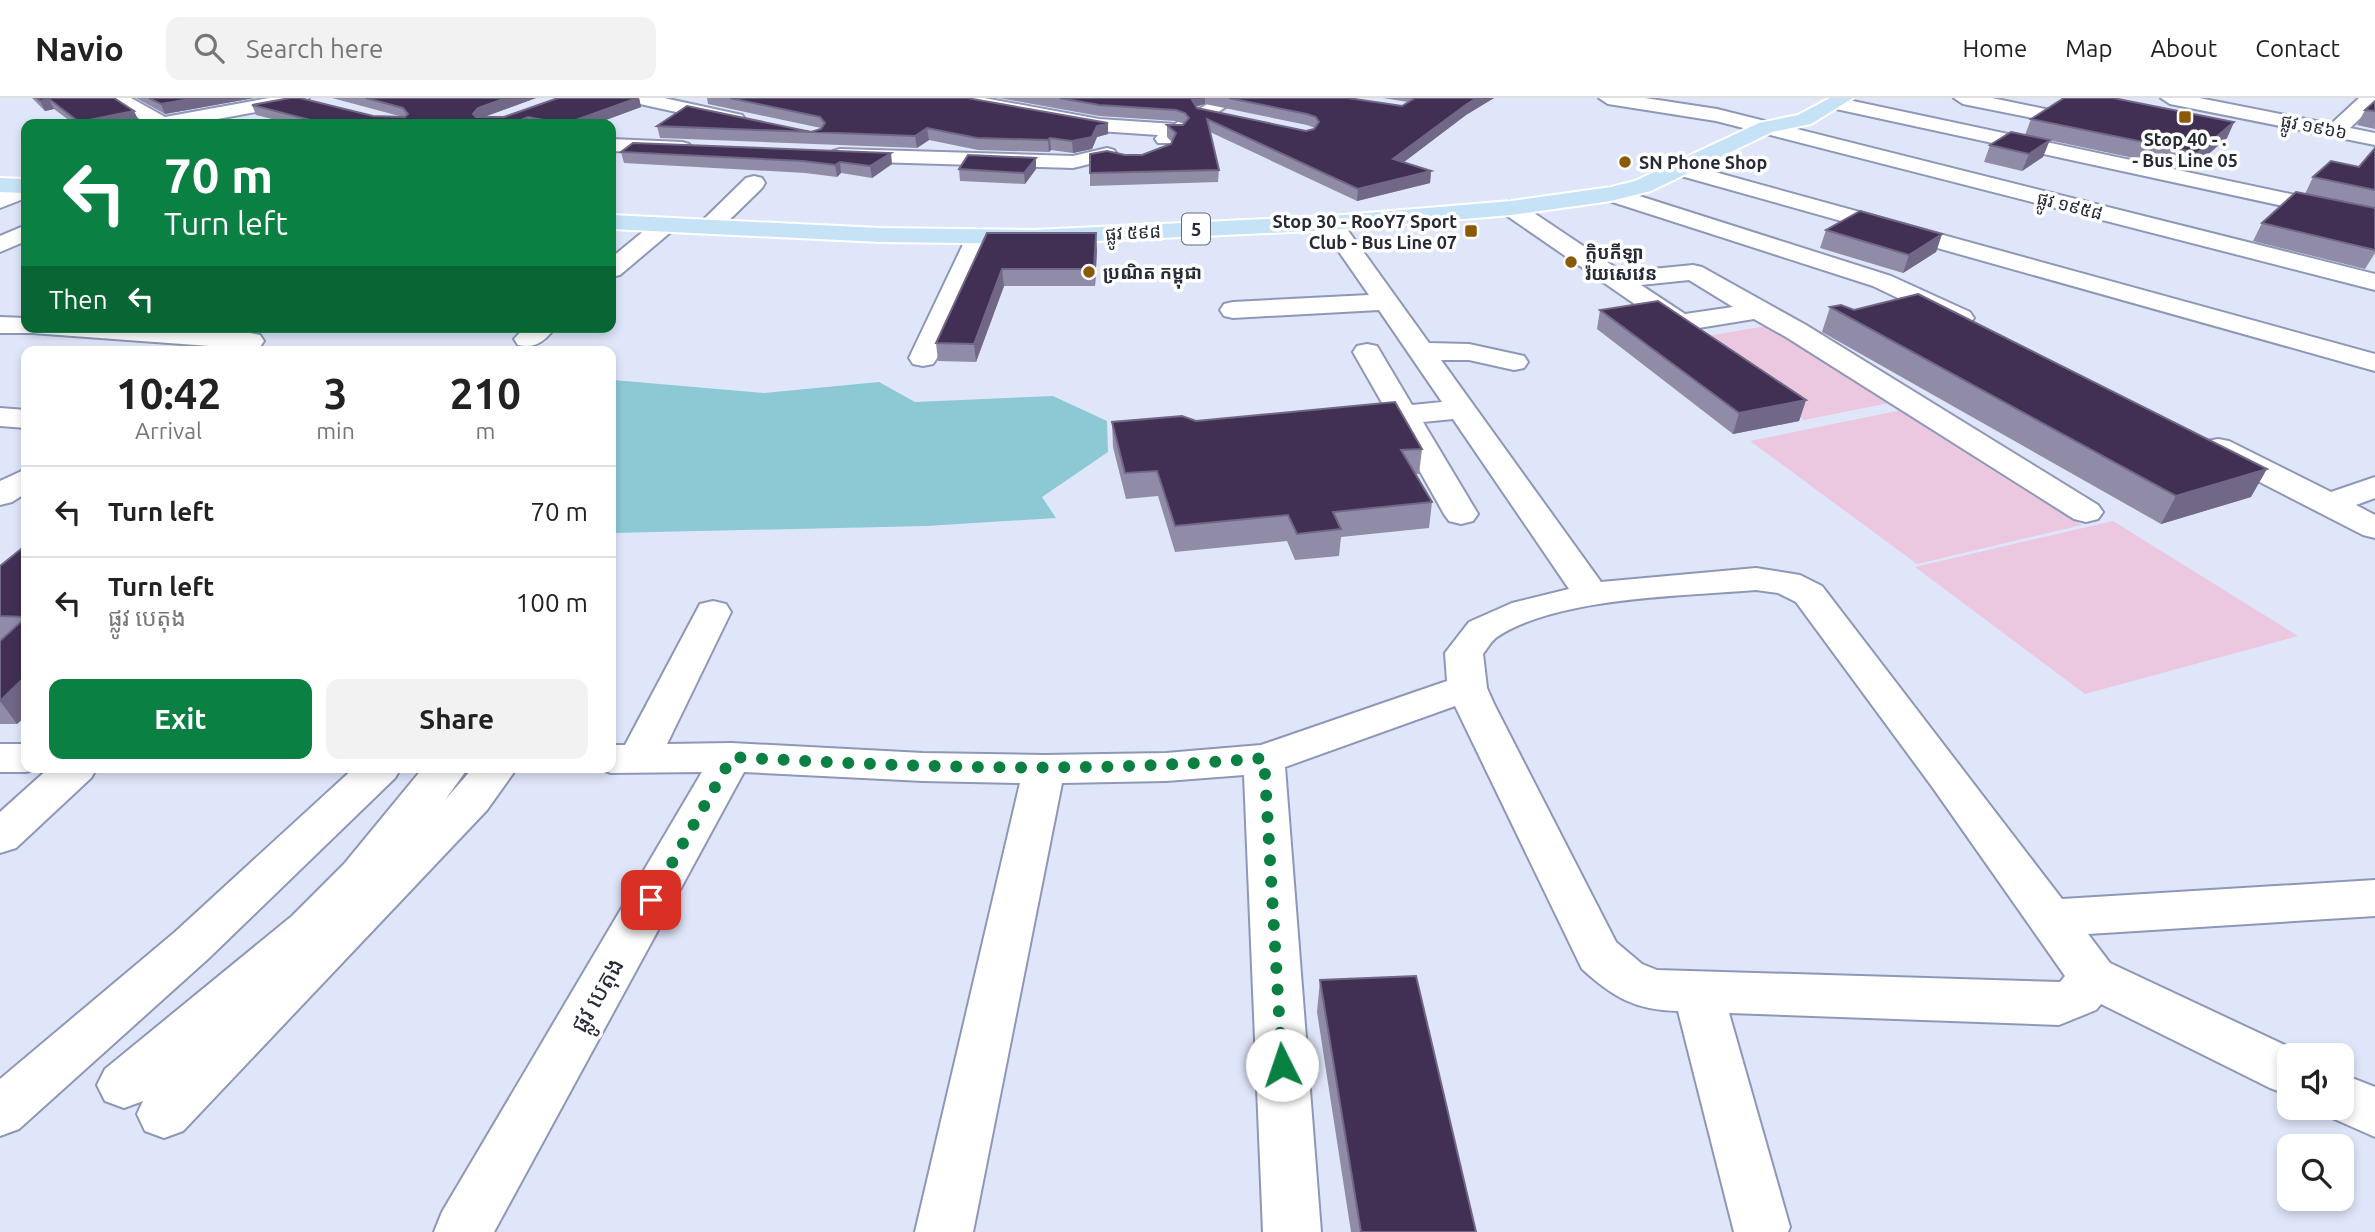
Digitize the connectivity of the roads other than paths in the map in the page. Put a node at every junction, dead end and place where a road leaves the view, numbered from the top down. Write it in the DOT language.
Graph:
graph roads {
  1 [pos="118,98"];
  2 [pos="638,98"];
  3 [pos="953,98"];
  4 [pos="1230,98"];
  5 [pos="1608,98"];
  6 [pos="1963,98"];
  7 [pos="2170,98"];
  8 [pos="304,99"];
  9 [pos="2372,99"];
  10 [pos="1840,100"];
  11 [pos="1793,103"];
  12 [pos="1720,106"];
  13 [pos="1172,110"];
  14 [pos="1204,113"];
  15 [pos="2043,114"];
  16 [pos="153,119"];
  17 [pos="189,119"];
  18 [pos="1229,119"];
  19 [pos="755,123"];
  20 [pos="1140,127"];
  21 [pos="1766,127"];
  22 [pos="2336,131"];
  23 [pos="833,139"];
  24 [pos="2375,139"];
  25 [pos="1163,143"];
  26 [pos="616,145"];
  27 [pos="706,149"];
  28 [pos="1116,150"];
  29 [pos="814,154"];
  30 [pos="896,157"];
  31 [pos="1682,169"];
  32 [pos="754,183"];
  33 [pos="0,185"];
  34 [pos="21,187"];
  35 [pos="21,190"];
  36 [pos="1611,194"];
  37 [pos="0,201"];
  38 [pos="1511,208"];
  39 [pos="2375,219"];
  40 [pos="616,222"];
  41 [pos="1331,223"];
  42 [pos="664,226"];
  43 [pos="708,228"];
  44 [pos="21,234"];
  45 [pos="979,236"];
  46 [pos="0,245"];
  47 [pos="616,266"];
  48 [pos="1617,279"];
  49 [pos="2375,282"];
  50 [pos="1386,302"];
  51 [pos="1930,303"];
  52 [pos="1233,310"];
  53 [pos="1758,311"];
  54 [pos="1894,312"];
  55 [pos="0,325"];
  56 [pos="21,326"];
  57 [pos="1980,328"];
  58 [pos="104,333"];
  59 [pos="266,333"];
  60 [pos="241,346"];
  61 [pos="1421,351"];
  62 [pos="1367,352"];
  63 [pos="923,358"];
  64 [pos="2373,361"];
  65 [pos="1514,362"];
  66 [pos="1461,409"];
  67 [pos="1405,415"];
  68 [pos="0,417"];
  69 [pos="21,419"];
  70 [pos="1321,422"];
  71 [pos="2193,435"];
  72 [pos="1512,481"];
  73 [pos="21,482"];
  74 [pos="2375,487"];
  75 [pos="0,495"];
  76 [pos="2330,504"];
  77 [pos="2086,512"];
  78 [pos="2375,528"];
  79 [pos="1591,594"];
  80 [pos="713,612"];
  81 [pos="1467,688"];
  82 [pos="732,757"];
  83 [pos="0,758"];
  84 [pos="21,758"];
  85 [pos="1264,758"];
  86 [pos="625,759"];
  87 [pos="1044,769"];
  88 [pos="70,773"];
  89 [pos="375,773"];
  90 [pos="443,773"];
  91 [pos="492,773"];
  92 [pos="0,837"];
  93 [pos="2375,898"];
  94 [pos="2049,918"];
  95 [pos="2093,977"];
  96 [pos="1698,992"];
  97 [pos="2277,1066"];
  98 [pos="124,1085"];
  99 [pos="2354,1103"];
  100 [pos="0,1112"];
  101 [pos="2375,1113"];
  102 [pos="164,1114"];
  103 [pos="1761,1227"];
  104 [pos="463,1232"];
  105 [pos="944,1232"];
  106 [pos="1292,1232"];
  1 -- 16 [label="street"];
  2 -- 19 [label="street"];
  3 -- 20 [label="street"];
  4 -- 14 [label="street"];
  5 -- 12 [label="street, ផ្លូវ ១៩៥៨"];
  6 -- 15 [label="street"];
  7 -- 22 [label="street, ផ្លូវ ១៩៦៦"];
  8 -- 17 [label="street"];
  9 -- 22 [label="street"];
  10 -- 21 [label="main road, ផ្លូវ ៥៩៨ / 5"];
  10 -- 39 [label="street"];
  11 -- 21 [label="main road, ផ្លូវ ៥៩៨ / 5"];
  12 -- 21 [label="street, ផ្លូវ ១៩៥៨"];
  13 -- 20 [label="street"];
  14 -- 18 [label="street"];
  14 -- 25 [label="street"];
  20 -- 25 [label="street"];
  20 -- 28 [label="street"];
  21 -- 31 [label="main road, ផ្លូវ ៥៩៨ / 5"];
  21 -- 49 [label="street, ផ្លូវ ១៩៥៨"];
  22 -- 24 [label="street, ផ្លូវ ១៩៦៦"];
  23 -- 30 [label="street"];
  25 -- 28 [label="street"];
  26 -- 27 [label="street"];
  28 -- 30 [label="street"];
  29 -- 30 [label="street"];
  31 -- 36 [label="main road, ផ្លូវ ៥៩៨ / 5"];
  31 -- 64 [label="street"];
  32 -- 43 [label="street"];
  33 -- 34 [label="main road"];
  35 -- 37 [label="street"];
  36 -- 38 [label="main road, ផ្លូវ ៥៩៨ / 5"];
  36 -- 51 [label="street"];
  38 -- 41 [label="main road, ផ្លូវ ៥៩៨ / 5"];
  38 -- 48 [label="street"];
  40 -- 42 [label="main road, ផ្លូវ ៥៩៨ / 5"];
  41 -- 45 [label="main road, ផ្លូវ ៥៩៨ / 5"];
  41 -- 50 [label="street"];
  42 -- 43 [label="main road, ផ្លូវ ៥៩៨ / 5"];
  42 -- 47 [label="street"];
  43 -- 45 [label="main road, ផ្លូវ ៥៩៨ / 5"];
  44 -- 46 [label="street"];
  45 -- 63 [label="street"];
  48 -- 53 [label="street"];
  48 -- 53 [label="street"];
  50 -- 52 [label="street"];
  50 -- 61 [label="street"];
  51 -- 54 [label="street"];
  51 -- 57 [label="street"];
  53 -- 77 [label="street"];
  55 -- 56 [label="street"];
  58 -- 60 [label="street"];
  59 -- 60 [label="street"];
  61 -- 65 [label="street"];
  61 -- 66 [label="street"];
  62 -- 67 [label="street"];
  66 -- 67 [label="street"];
  66 -- 72 [label="street"];
  67 -- 70 [label="street"];
  67 -- 72 [label="street"];
  68 -- 69 [label="street"];
  71 -- 76 [label="street"];
  72 -- 79 [label="street"];
  73 -- 75 [label="street"];
  74 -- 76 [label="street"];
  76 -- 78 [label="street"];
  79 -- 81 [label="street"];
  79 -- 94 [label="street"];
  80 -- 86 [label="street"];
  81 -- 85 [label="street"];
  81 -- 96 [label="street"];
  82 -- 86 [label="street"];
  82 -- 87 [label="street"];
  82 -- 104 [label="street, ផ្លូវ បេតុង"];
  83 -- 84 [label="street"];
  85 -- 87 [label="street"];
  85 -- 106 [label="street"];
  87 -- 105 [label="street"];
  88 -- 92 [label="street"];
  89 -- 100 [label="street"];
  90 -- 98 [label="street"];
  91 -- 102 [label="street"];
  93 -- 94 [label="street"];
  94 -- 95 [label="street"];
  95 -- 96 [label="street"];
  95 -- 97 [label="street"];
  96 -- 103 [label="street"];
  99 -- 101 [label="street"];
}
